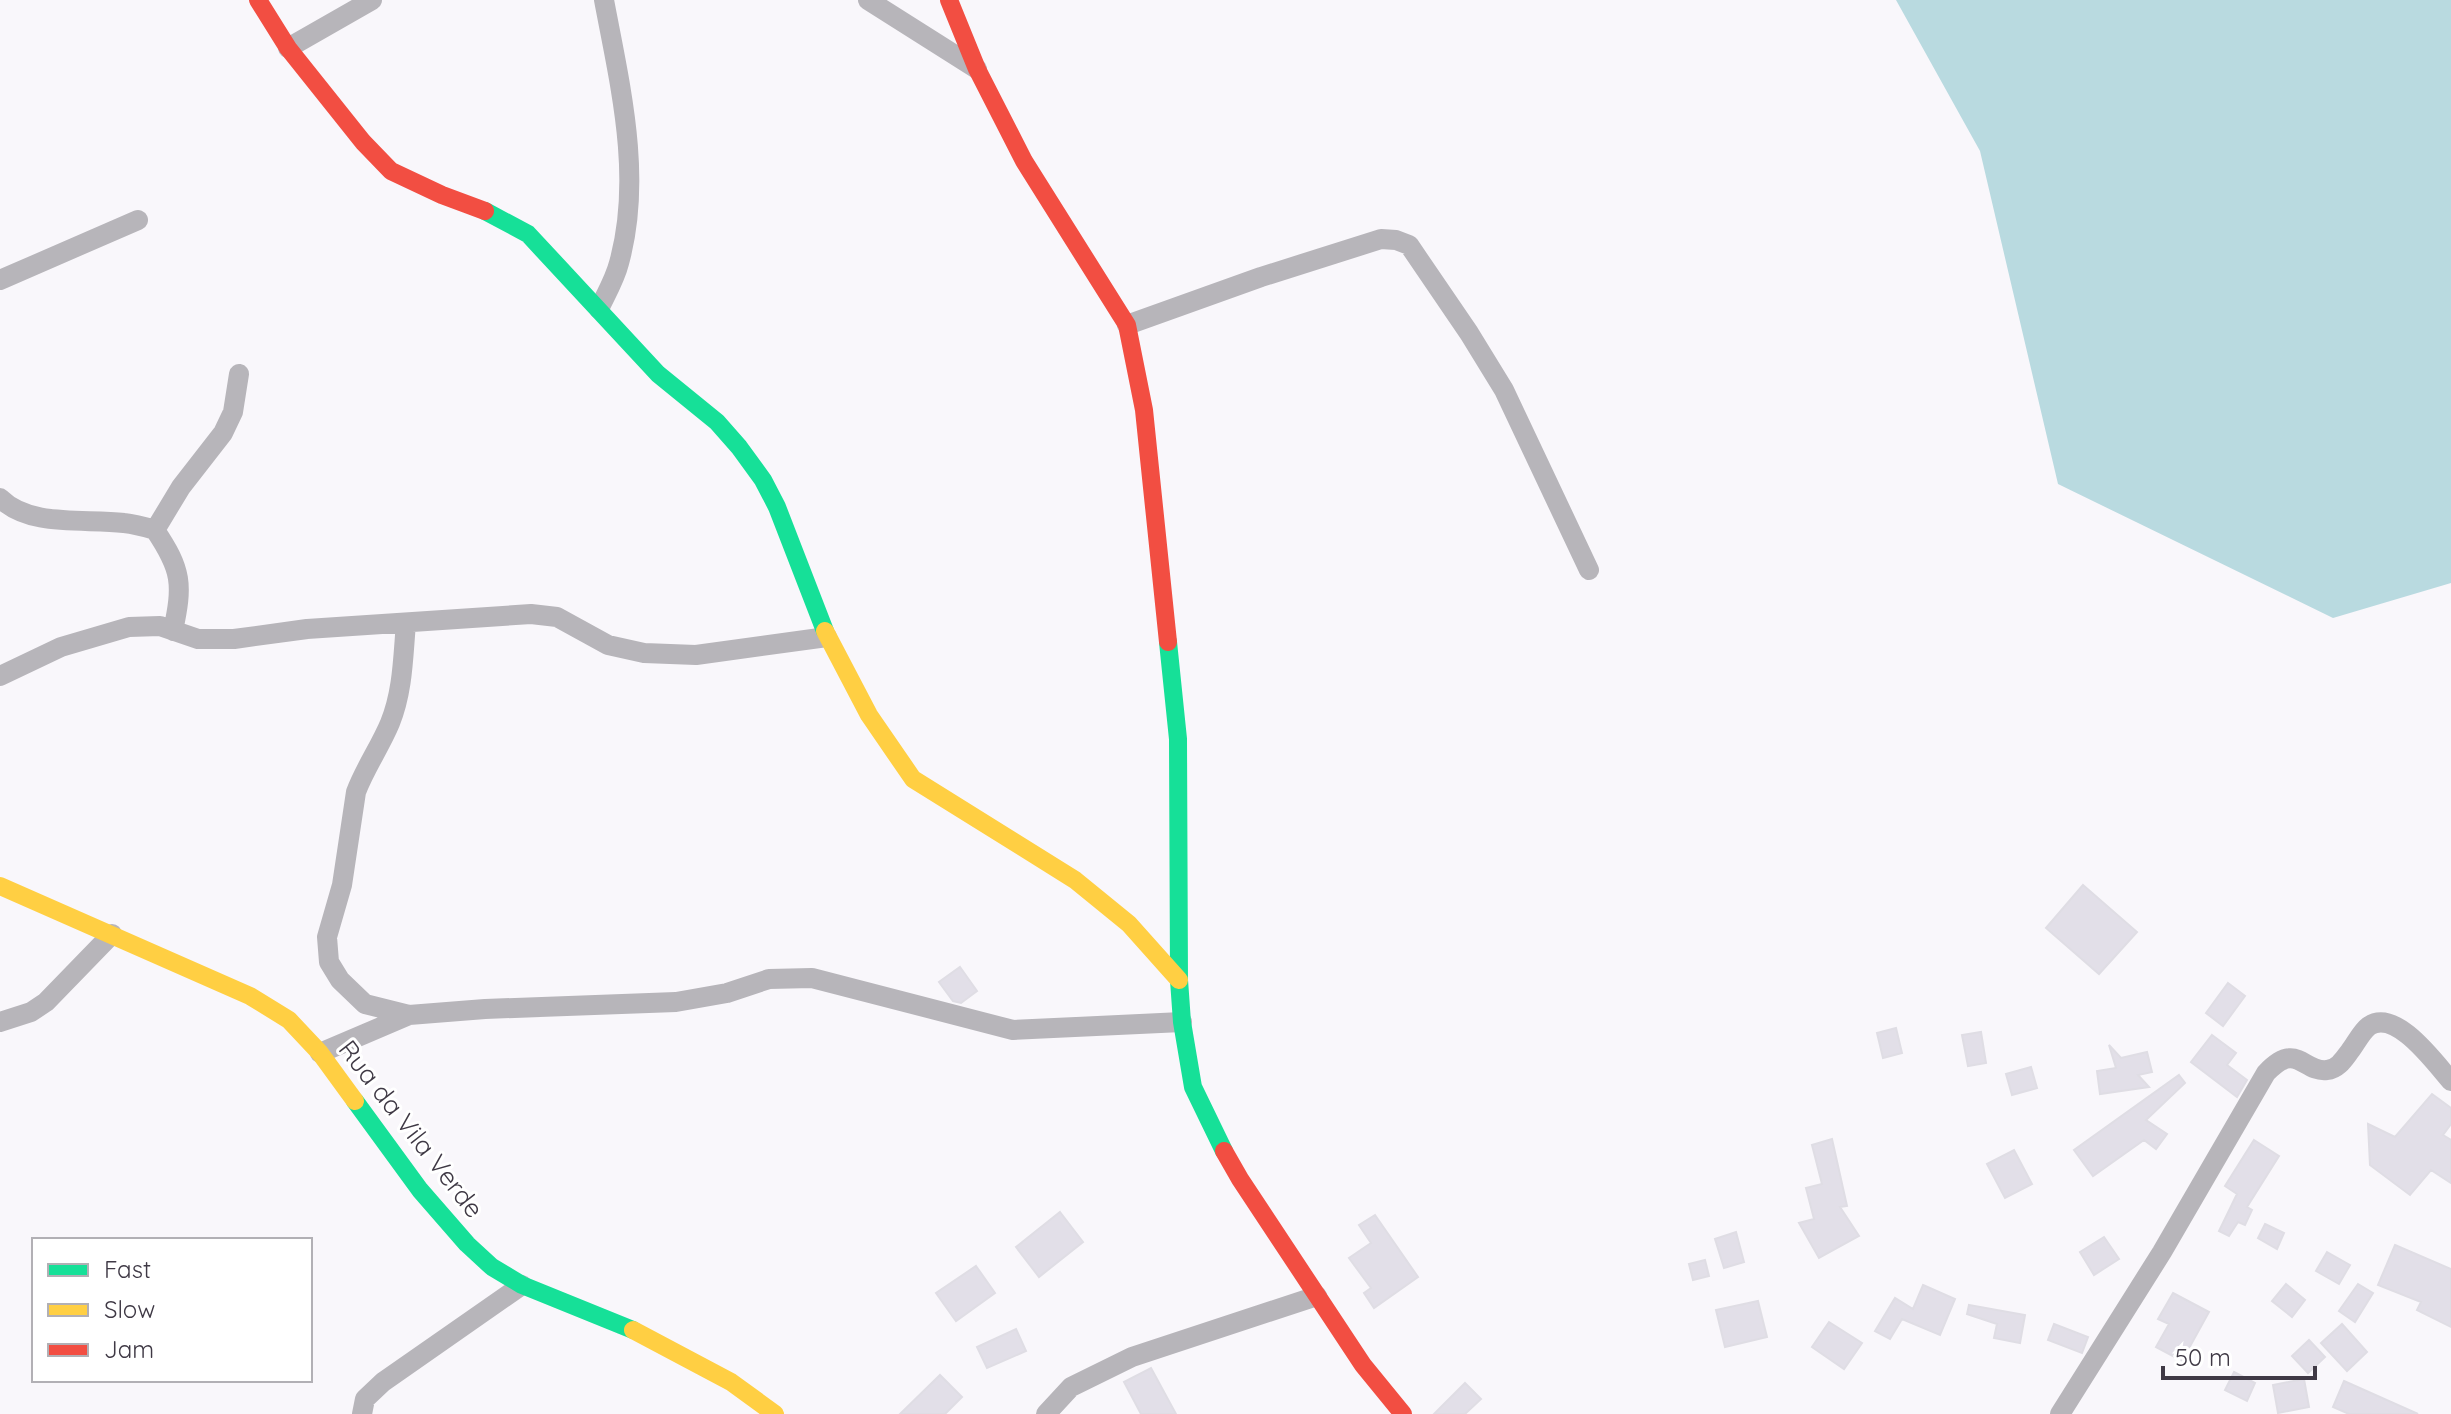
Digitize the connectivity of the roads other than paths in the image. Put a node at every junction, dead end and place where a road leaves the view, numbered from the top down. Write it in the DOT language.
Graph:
graph roads {
  1 [pos="258,0"];
  2 [pos="372,0"];
  3 [pos="604,0"];
  4 [pos="868,0"];
  5 [pos="949,0"];
  6 [pos="288,48"];
  7 [pos="977,69"];
  8 [pos="138,220"];
  9 [pos="0,280"];
  10 [pos="599,309"];
  11 [pos="1127,325"];
  12 [pos="239,374"];
  13 [pos="0,498"];
  14 [pos="155,530"];
  15 [pos="1589,570"];
  16 [pos="406,623"];
  17 [pos="173,631"];
  18 [pos="827,637"];
  19 [pos="0,676"];
  20 [pos="0,886"];
  21 [pos="112,934"];
  22 [pos="1179,980"];
  23 [pos="409,1015"];
  24 [pos="0,1022"];
  25 [pos="1182,1022"];
  26 [pos="320,1053"];
  27 [pos="2451,1081"];
  28 [pos="522,1285"];
  29 [pos="1317,1296"];
  30 [pos="362,1414"];
  31 [pos="775,1414"];
  32 [pos="1046,1414"];
  33 [pos="1403,1414"];
  34 [pos="2060,1414"];
  1 -- 6 [label="street"];
  2 -- 6 [label="street"];
  3 -- 10 [label="street"];
  4 -- 7 [label="street"];
  5 -- 7 [label="street"];
  6 -- 10 [label="street"];
  7 -- 11 [label="street"];
  8 -- 9 [label="street"];
  10 -- 18 [label="street"];
  11 -- 15 [label="street"];
  11 -- 22 [label="street"];
  12 -- 14 [label="street"];
  13 -- 14 [label="street"];
  14 -- 17 [label="street"];
  16 -- 17 [label="street"];
  16 -- 18 [label="street"];
  16 -- 23 [label="street"];
  17 -- 19 [label="street"];
  18 -- 22 [label="street"];
  20 -- 21 [label="street, Rua da Vila Verde"];
  21 -- 24 [label="street"];
  21 -- 26 [label="street, Rua da Vila Verde"];
  22 -- 25 [label="street"];
  23 -- 25 [label="street"];
  23 -- 26 [label="street"];
  25 -- 29 [label="street"];
  26 -- 28 [label="street, Rua da Vila Verde"];
  27 -- 34 [label="street"];
  28 -- 30 [label="street"];
  28 -- 31 [label="street, Rua da Vila Verde"];
  29 -- 32 [label="street"];
  29 -- 33 [label="street"];
}
